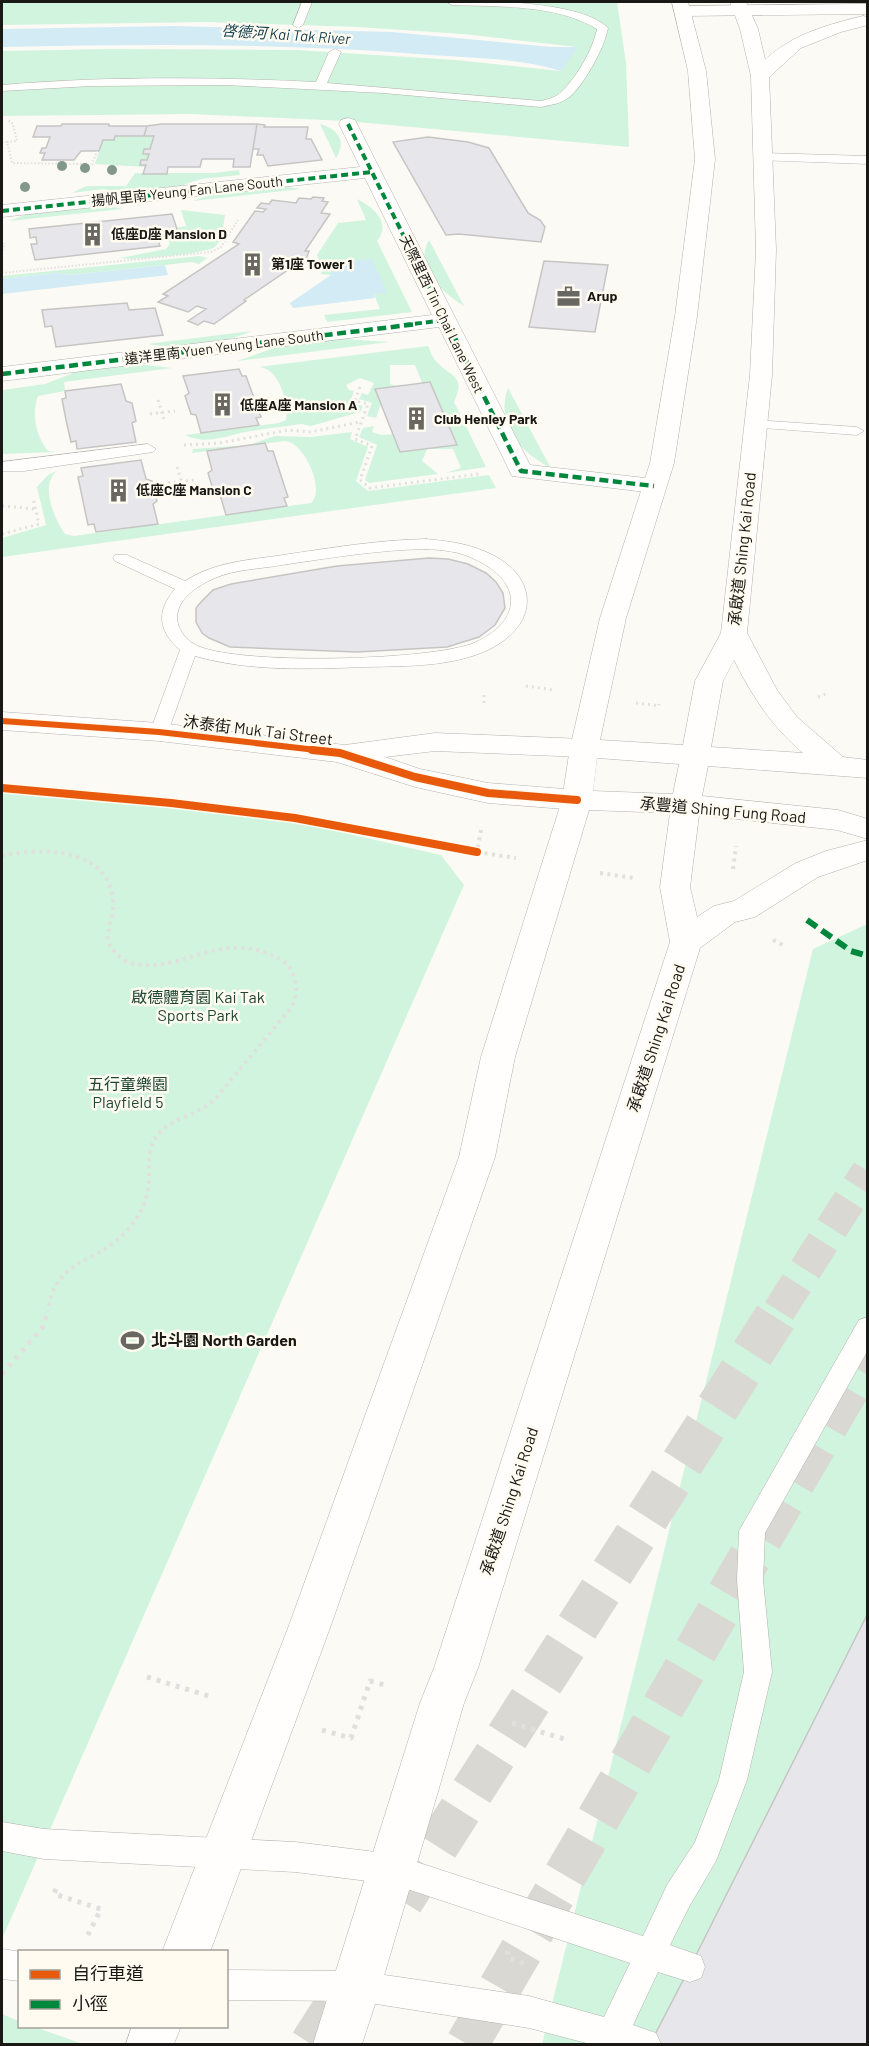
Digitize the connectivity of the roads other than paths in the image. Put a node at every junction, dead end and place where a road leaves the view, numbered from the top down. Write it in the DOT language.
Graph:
graph roads {
  1 [pos="307,2"];
  2 [pos="453,2"];
  3 [pos="740,6"];
  4 [pos="681,7"];
  5 [pos="867,9"];
  6 [pos="867,20"];
  7 [pos="298,25"];
  8 [pos="335,52"];
  9 [pos="760,76"];
  10 [pos="320,86"];
  11 [pos="2,88"];
  12 [pos="348,124"];
  13 [pos="762,157"];
  14 [pos="867,160"];
  15 [pos="372,171"];
  16 [pos="2,211"];
  17 [pos="446,320"];
  18 [pos="2,374"];
  19 [pos="755,424"];
  20 [pos="857,431"];
  21 [pos="148,449"];
  22 [pos="2,467"];
  23 [pos="654,486"];
  24 [pos="121,558"];
  25 [pos="186,588"];
  26 [pos="734,633"];
  27 [pos="189,650"];
  28 [pos="2,721"];
  29 [pos="159,732"];
  30 [pos="584,748"];
  31 [pos="340,753"];
  32 [pos="695,755"];
  33 [pos="835,765"];
  34 [pos="867,769"];
  35 [pos="578,800"];
  36 [pos="686,804"];
  37 [pos="867,829"];
  38 [pos="867,850"];
  39 [pos="686,942"];
  40 [pos="867,1327"];
  41 [pos="2,1837"];
  42 [pos="222,1855"];
  43 [pos="392,1869"];
  44 [pos="187,1950"];
  45 [pos="649,1952"];
  46 [pos="2,1964"];
  47 [pos="18,1966"];
  48 [pos="690,1967"];
  49 [pos="228,1986"];
  50 [pos="357,1986"];
  51 [pos="156,2028"];
  52 [pos="611,2036"];
  53 [pos="150,2044"];
  54 [pos="337,2044"];
  55 [pos="645,2044"];
  1 -- 7 [label="lane"];
  2 -- 10 [label="lane"];
  3 -- 4 [label="main road"];
  3 -- 5 [label="main road"];
  3 -- 9 [label="main road, 承啟道 Shing Kai Road"];
  4 -- 23 [label="main road"];
  6 -- 9 [label="main road"];
  8 -- 10 [label="lane"];
  9 -- 13 [label="main road, 承啟道 Shing Kai Road"];
  10 -- 11 [label="lane"];
  12 -- 15 [label="main road, 天際里西 Tin Chai Lane West"];
  13 -- 14 [label="lane"];
  13 -- 19 [label="main road, 承啟道 Shing Kai Road"];
  15 -- 16 [label="main road, 揚帆里南 Yeung Fan Lane South"];
  15 -- 17 [label="main road, 天際里西 Tin Chai Lane West"];
  17 -- 18 [label="main road, 遠洋里南 Yuen Yeung Lane South"];
  17 -- 23 [label="main road, 天際里西 Tin Chai Lane West"];
  19 -- 20 [label="lane"];
  19 -- 26 [label="main road, 承啟道 Shing Kai Road"];
  21 -- 22 [label="lane"];
  23 -- 30 [label="main road"];
  24 -- 25 [label="lane"];
  25 -- 27 [label="lane"];
  25 -- 27 [label="lane"];
  26 -- 32 [label="main road, 承啟道 Shing Kai Road"];
  26 -- 33 [label="main road"];
  27 -- 29 [label="lane"];
  28 -- 29 [label="main road, 沐泰街 Muk Tai Street"];
  29 -- 31 [label="main road, 沐泰街 Muk Tai Street"];
  30 -- 31 [label="main road, 沐泰街 Muk Tai Street"];
  30 -- 32 [label="main road"];
  30 -- 35 [label="main road"];
  31 -- 35 [label="main road, 沐泰街 Muk Tai Street"];
  32 -- 33 [label="main road"];
  32 -- 36 [label="main road, 承啟道 Shing Kai Road"];
  33 -- 34 [label="main road"];
  35 -- 36 [label="main road, 承豐道 Shing Fung Road"];
  35 -- 42 [label="main road"];
  36 -- 37 [label="main road, 承豐道 Shing Fung Road"];
  36 -- 39 [label="main road, 承啟道 Shing Kai Road"];
  38 -- 39 [label="main road"];
  39 -- 43 [label="main road, 承啟道 Shing Kai Road"];
  40 -- 45 [label="lane"];
  41 -- 42 [label="lane"];
  42 -- 43 [label="lane"];
  42 -- 44 [label="main road"];
  43 -- 45 [label="lane"];
  43 -- 50 [label="main road, 承啟道 Shing Kai Road"];
  45 -- 48 [label="lane"];
  45 -- 52 [label="lane"];
  46 -- 47 [label="lane"];
  49 -- 50 [label="lane"];
  50 -- 52 [label="lane"];
  50 -- 54 [label="main road, 承啟道 Shing Kai Road"];
  51 -- 53 [label="main road"];
  52 -- 55 [label="lane"];
}
